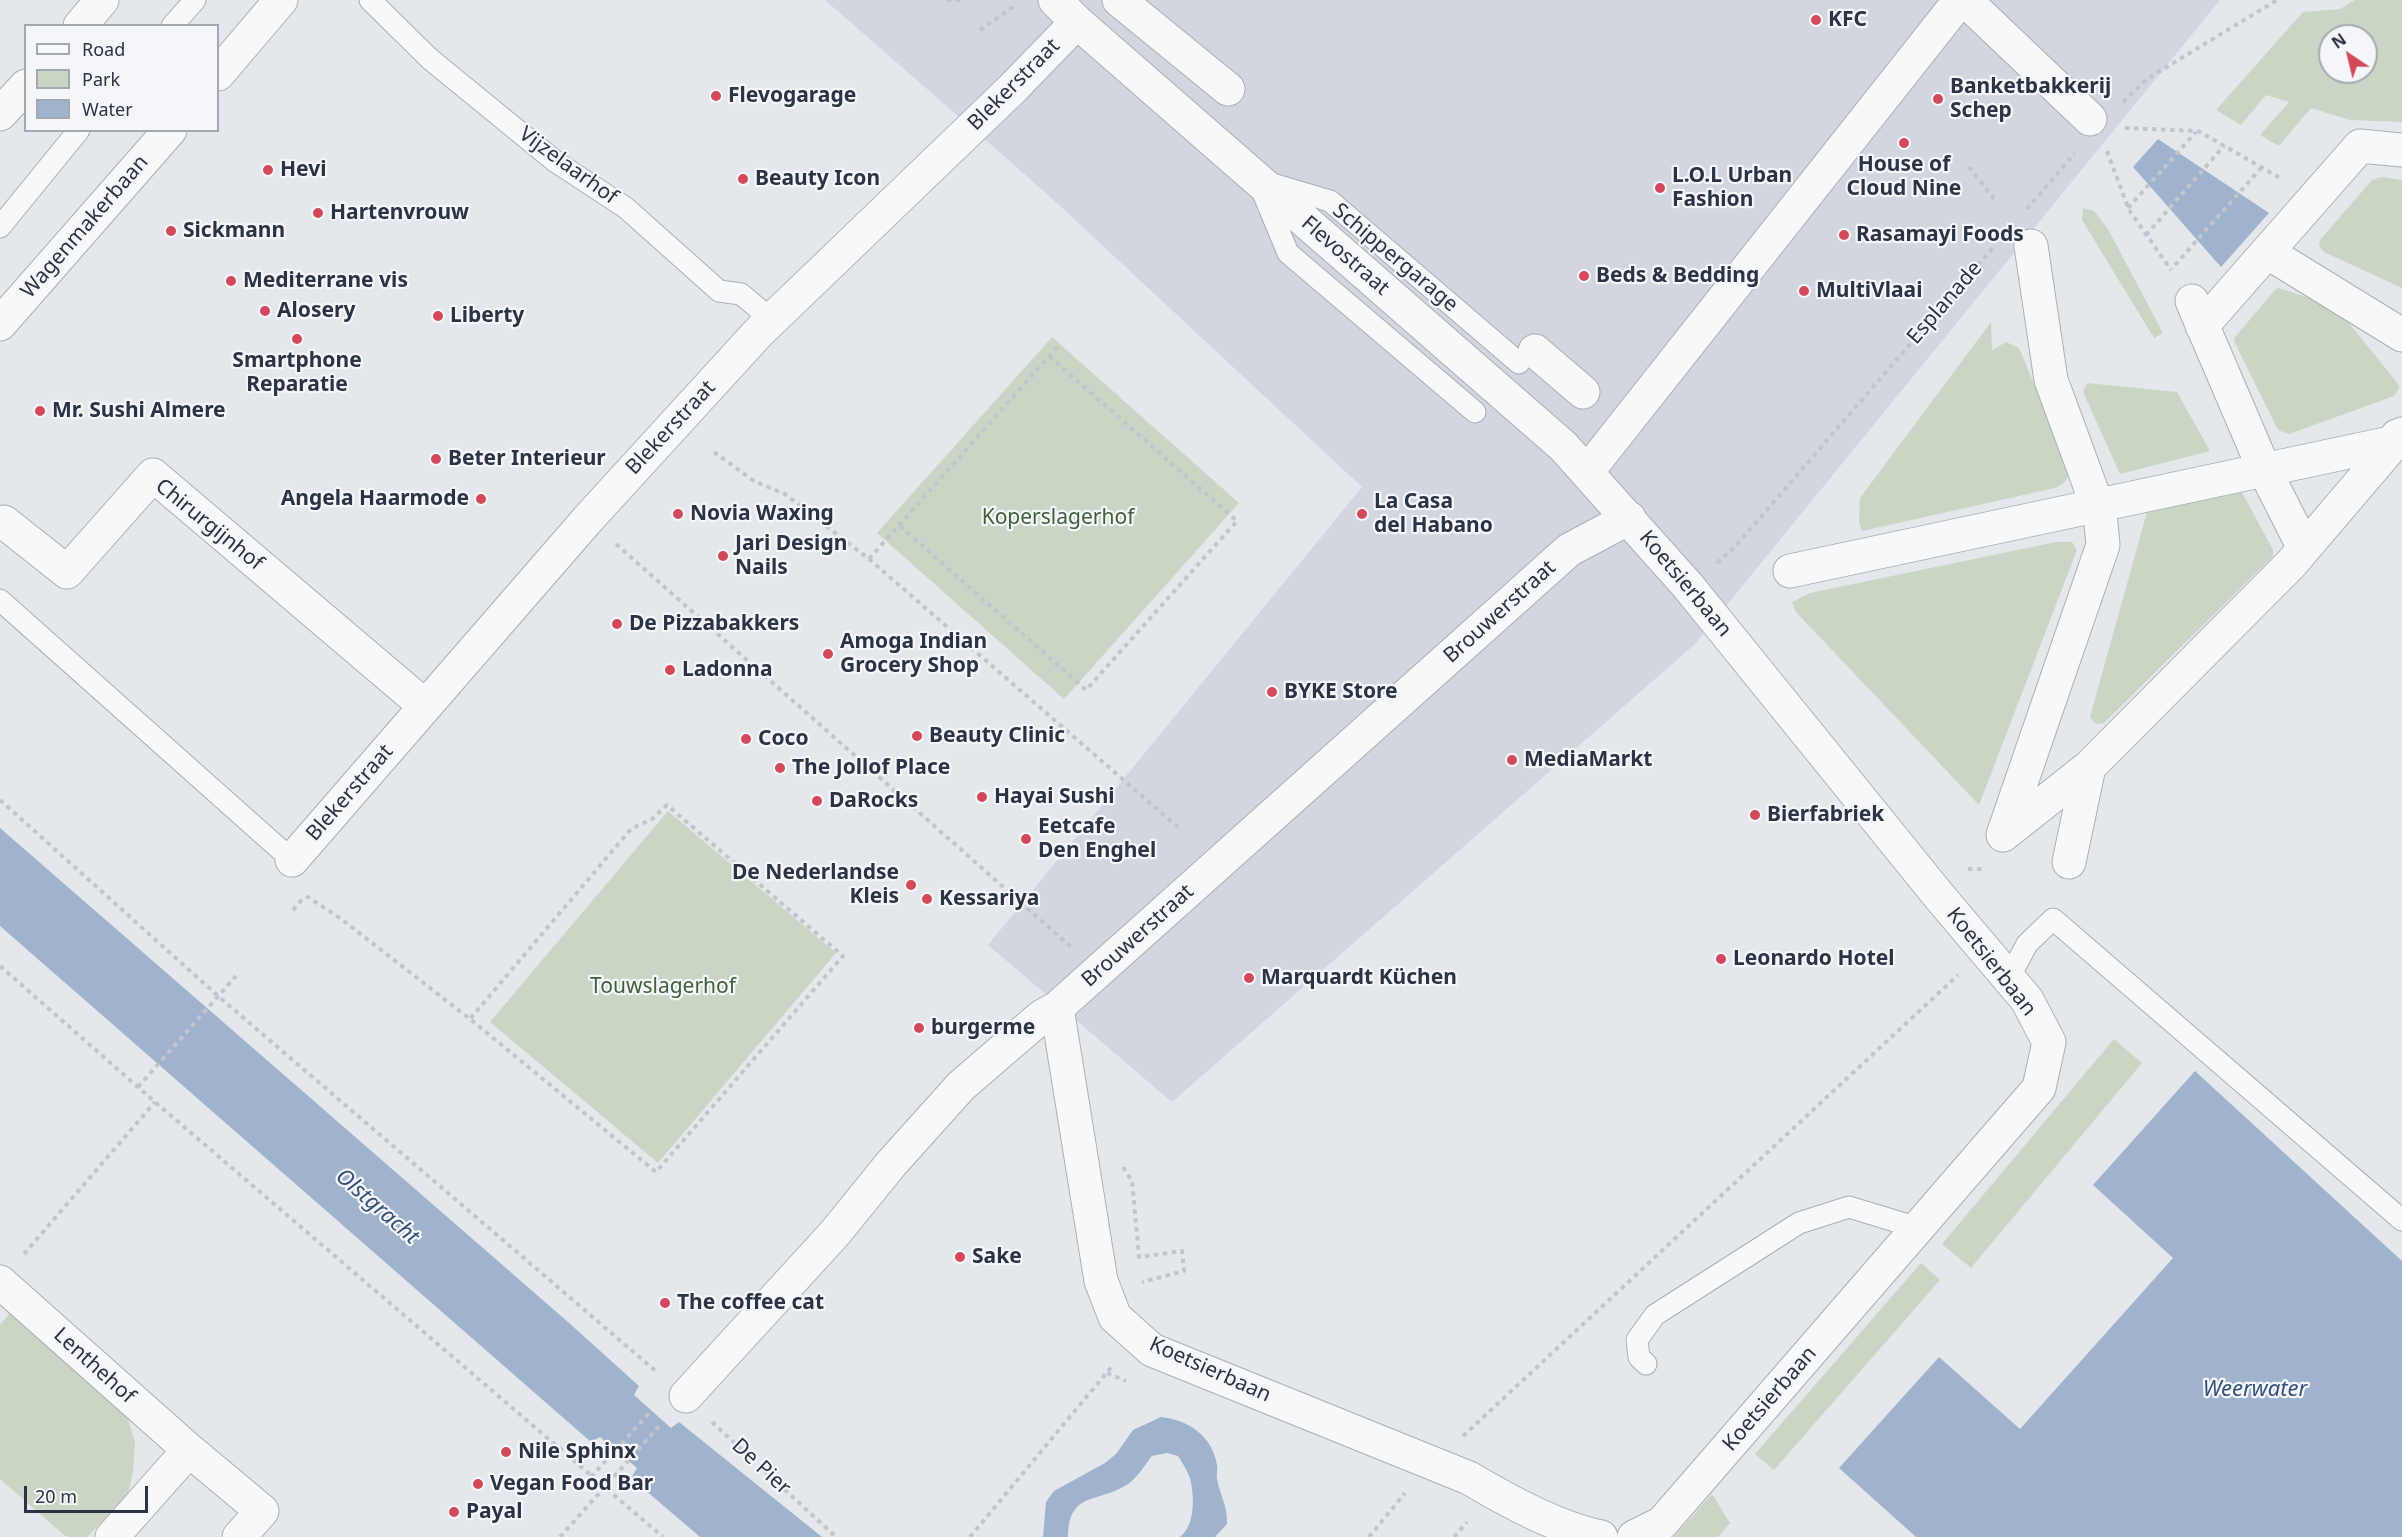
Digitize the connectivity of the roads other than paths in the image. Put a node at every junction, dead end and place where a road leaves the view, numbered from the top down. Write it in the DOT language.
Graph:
graph roads {
  1 [pos="102,0"];
  2 [pos="195,0"];
  3 [pos="281,0"];
  4 [pos="370,0"];
  5 [pos="1119,0"];
  6 [pos="1960,0"];
  7 [pos="1965,0"];
  8 [pos="1066,11"];
  9 [pos="82,24"];
  10 [pos="174,24"];
  11 [pos="219,73"];
  12 [pos="24,88"];
  13 [pos="1228,89"];
  14 [pos="0,114"];
  15 [pos="77,132"];
  16 [pos="168,132"];
  17 [pos="2092,137"];
  18 [pos="2402,150"];
  19 [pos="1257,179"];
  20 [pos="0,227"];
  21 [pos="2031,246"];
  22 [pos="2267,252"];
  23 [pos="772,320"];
  24 [pos="0,324"];
  25 [pos="2402,335"];
  26 [pos="1527,357"];
  27 [pos="1583,392"];
  28 [pos="1475,412"];
  29 [pos="2400,432"];
  30 [pos="2264,469"];
  31 [pos="1587,472"];
  32 [pos="2097,504"];
  33 [pos="1629,518"];
  34 [pos="4,522"];
  35 [pos="2304,549"];
  36 [pos="1790,571"];
  37 [pos="0,600"];
  38 [pos="425,706"];
  39 [pos="2089,767"];
  40 [pos="292,860"];
  41 [pos="2069,862"];
  42 [pos="2009,978"];
  43 [pos="1057,1008"];
  44 [pos="2402,1220"];
  45 [pos="1918,1228"];
  46 [pos="0,1282"];
  47 [pos="1646,1364"];
  48 [pos="670,1406"];
  49 [pos="189,1450"];
  50 [pos="112,1537"];
  51 [pos="239,1537"];
  52 [pos="1601,1537"];
  53 [pos="1634,1537"];
  1 -- 9 [label="street"];
  2 -- 10 [label="lane"];
  3 -- 11 [label="street"];
  4 -- 23 [label="lane, Vijzelaarhof"];
  5 -- 13 [label="street"];
  6 -- 31 [label="street"];
  7 -- 17 [label="street"];
  8 -- 19 [label="street, Flevostraat"];
  8 -- 23 [label="street, Blekerstraat"];
  12 -- 14 [label="street"];
  15 -- 20 [label="lane"];
  16 -- 24 [label="street, Wagenmakerbaan"];
  18 -- 22 [label="street"];
  19 -- 26 [label="lane, Schippergarage"];
  19 -- 28 [label="lane"];
  19 -- 31 [label="street, Flevostraat"];
  21 -- 32 [label="street"];
  22 -- 25 [label="street"];
  22 -- 30 [label="street"];
  23 -- 38 [label="street, Blekerstraat"];
  26 -- 27 [label="street"];
  29 -- 30 [label="street"];
  29 -- 35 [label="street"];
  30 -- 32 [label="street"];
  30 -- 35 [label="street"];
  31 -- 33 [label="street, Flevostraat"];
  32 -- 36 [label="street"];
  32 -- 39 [label="street"];
  33 -- 42 [label="street, Koetsierbaan"];
  33 -- 43 [label="street, Brouwerstraat"];
  34 -- 38 [label="street, Chirurgijnhof"];
  35 -- 39 [label="street"];
  37 -- 40 [label="lane"];
  38 -- 40 [label="street, Blekerstraat"];
  39 -- 41 [label="street"];
  42 -- 44 [label="lane"];
  42 -- 45 [label="street, Koetsierbaan"];
  43 -- 48 [label="street, Brouwerstraat"];
  43 -- 52 [label="street, Koetsierbaan"];
  45 -- 47 [label="lane"];
  45 -- 53 [label="street, Koetsierbaan"];
  46 -- 49 [label="street, Lenthehof"];
  49 -- 50 [label="street"];
  49 -- 51 [label="street, Lenthehof"];
}
